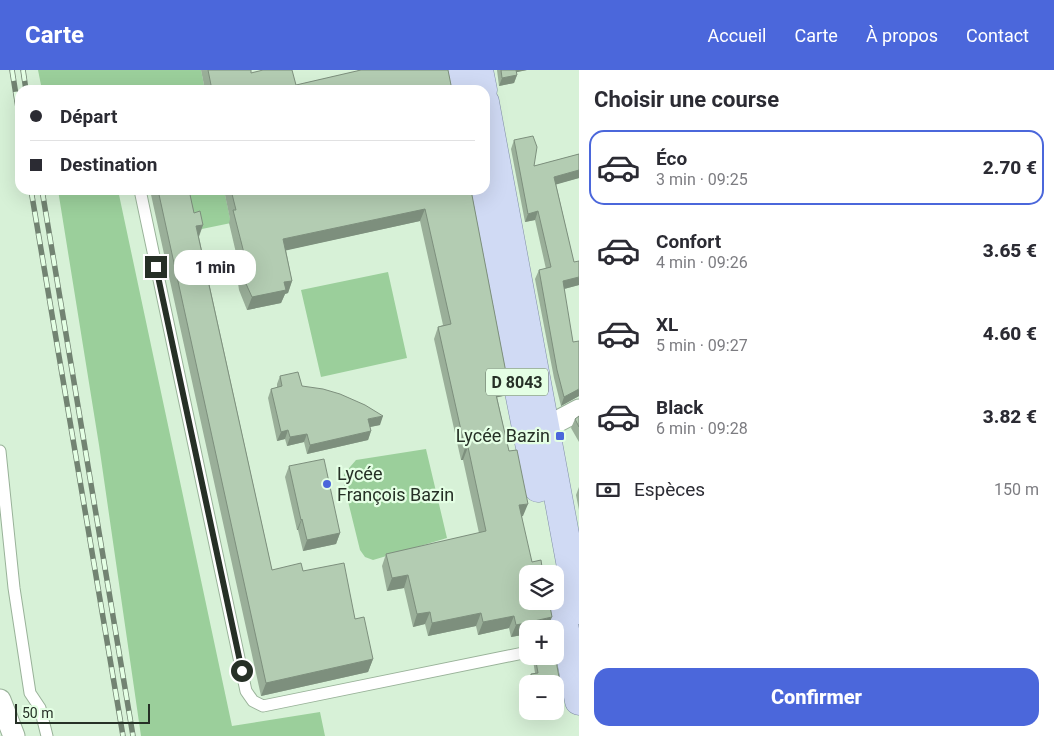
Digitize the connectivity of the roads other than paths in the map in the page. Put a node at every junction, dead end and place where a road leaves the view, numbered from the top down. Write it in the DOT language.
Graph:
graph roads {
  1 [pos="456,70"];
  2 [pos="479,70"];
  3 [pos="459,85"];
  4 [pos="482,85"];
  5 [pos="490,134"];
  6 [pos="141,195"];
  7 [pos="480,195"];
  8 [pos="579,410"];
  9 [pos="536,430"];
  10 [pos="0,451"];
  11 [pos="567,561"];
  12 [pos="561,610"];
  13 [pos="579,610"];
  14 [pos="567,642"];
  15 [pos="519,654"];
  16 [pos="0,700"];
  17 [pos="579,701"];
  18 [pos="14,736"];
  19 [pos="47,736"];
  1 -- 3 [label="main road"];
  2 -- 4 [label="main road"];
  5 -- 9 [label="main road, D 8043"];
  6 -- 15 [label="lane"];
  7 -- 9 [label="main road, D 8043"];
  8 -- 9 [label="street"];
  9 -- 11 [label="main road, D 8043"];
  10 -- 19 [label="lane"];
  11 -- 13 [label="main road, D 8043"];
  12 -- 14 [label="main road"];
  14 -- 17 [label="main road"];
  16 -- 18 [label="street"];
}
